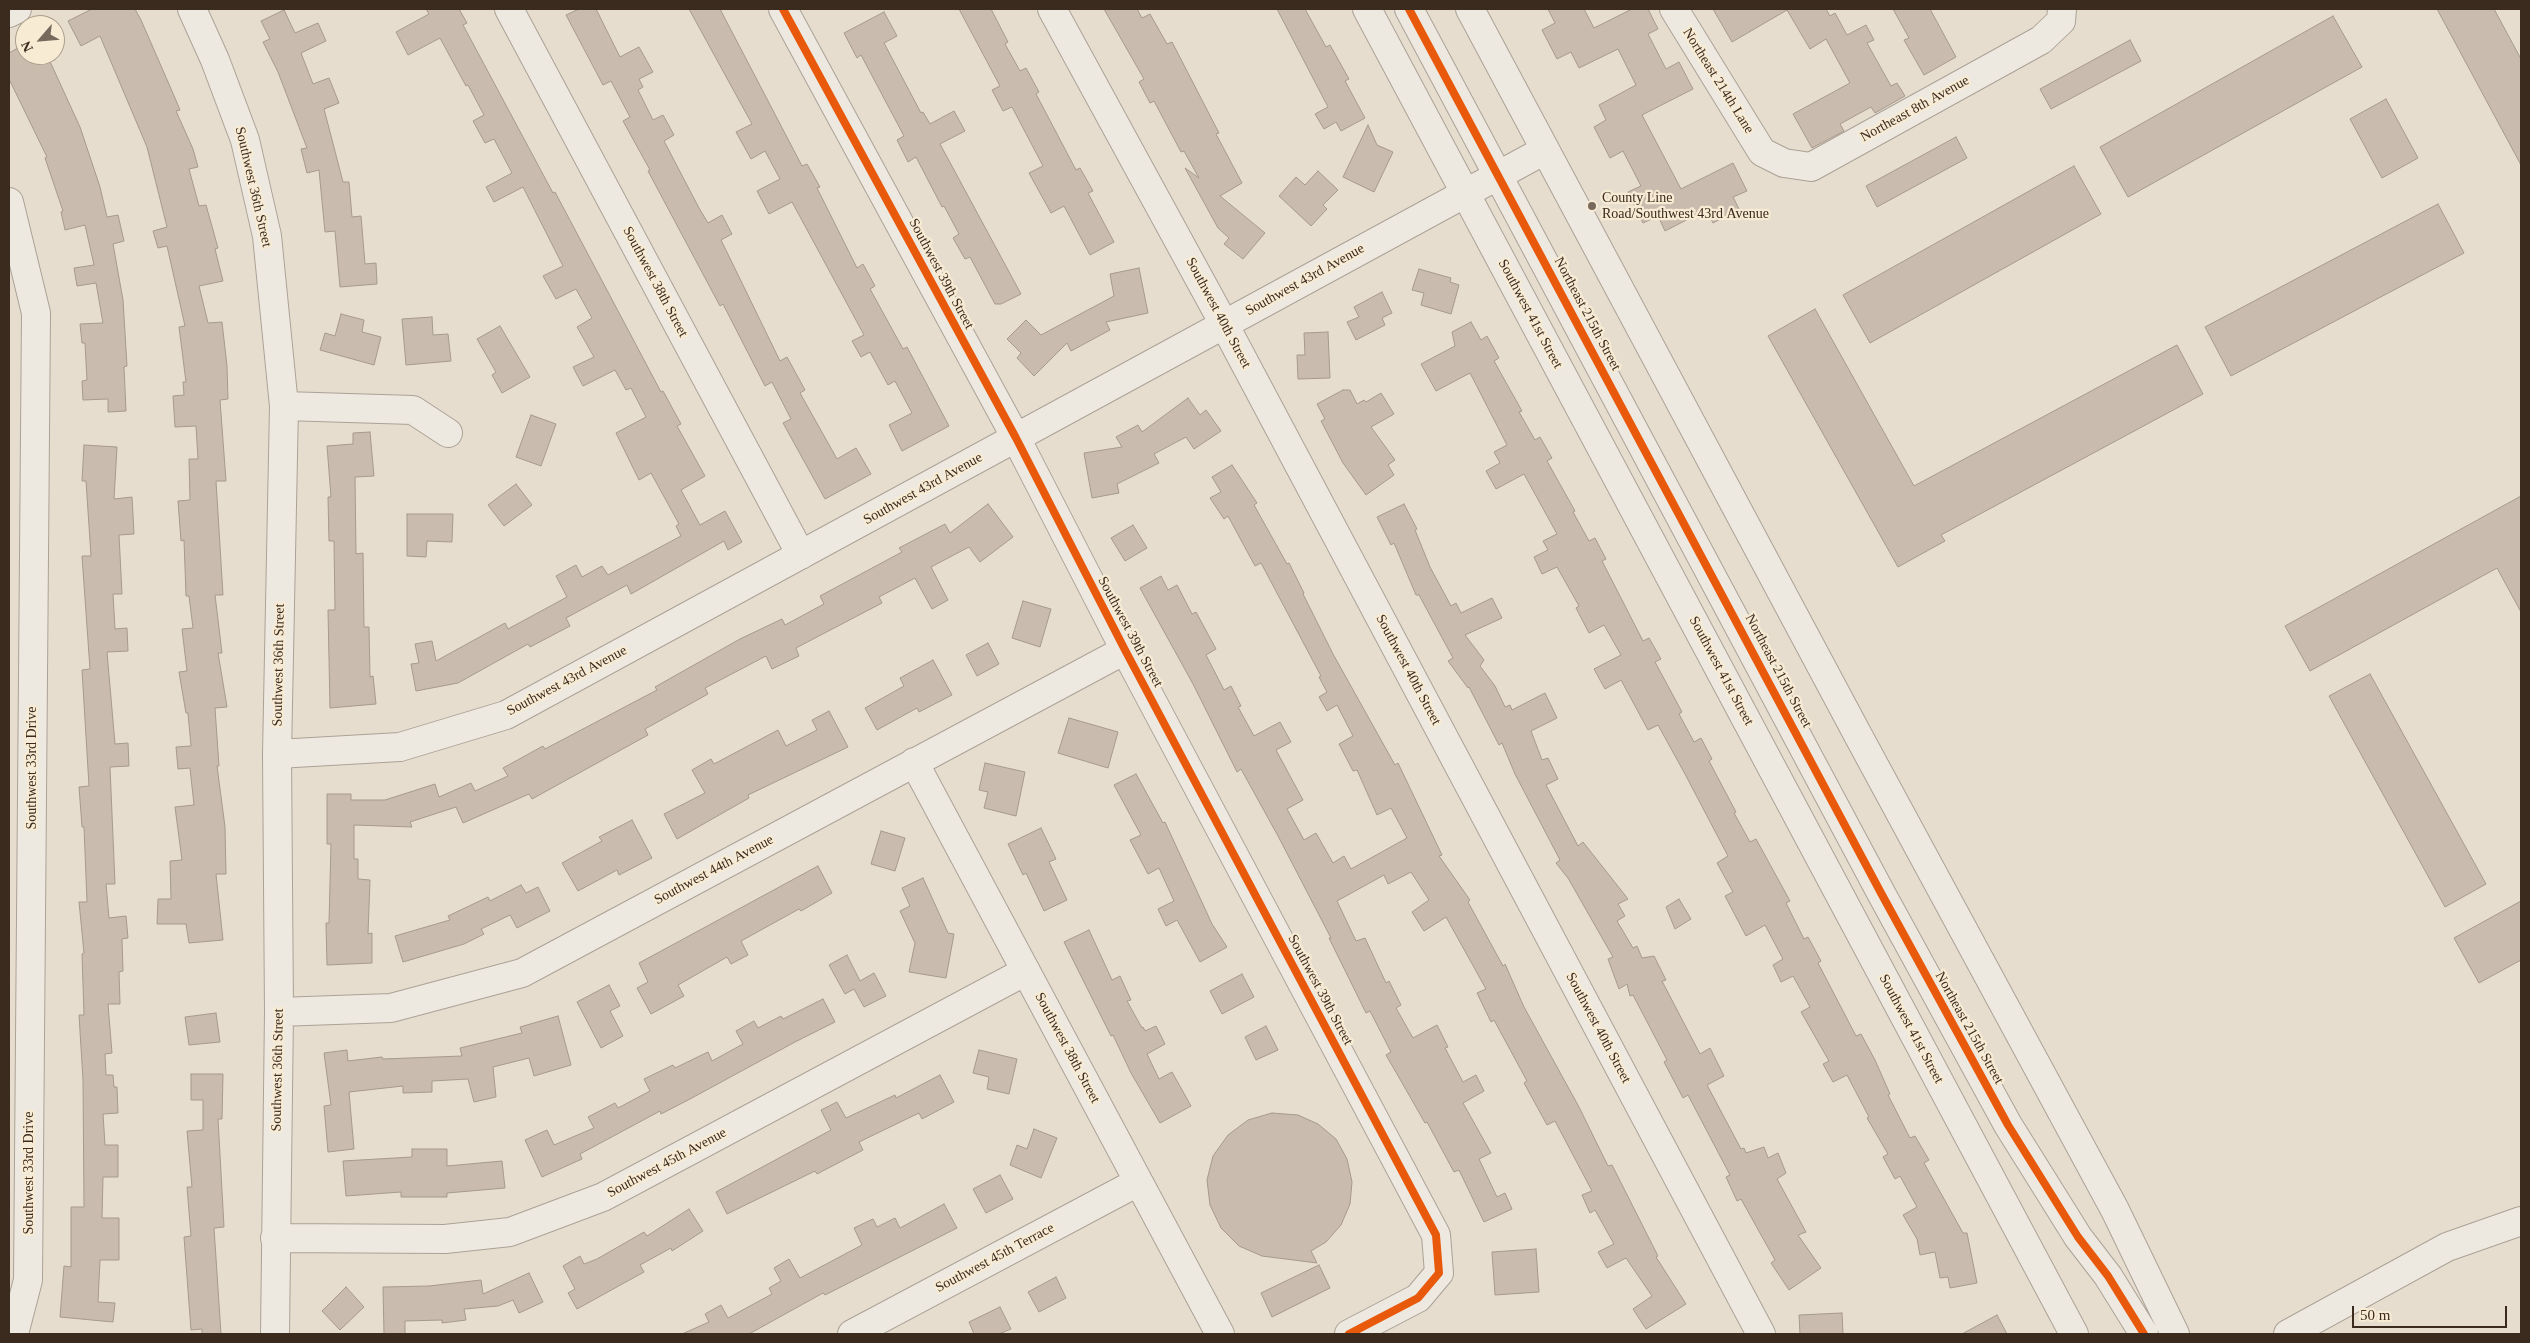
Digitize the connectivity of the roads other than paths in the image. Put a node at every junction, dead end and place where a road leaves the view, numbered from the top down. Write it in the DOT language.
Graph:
graph roads {
  1 [pos="17,9"];
  2 [pos="192,9"];
  3 [pos="510,9"];
  4 [pos="1052,9"];
  5 [pos="1368,9"];
  6 [pos="1409,9"];
  7 [pos="1470,9"];
  8 [pos="1674,9"];
  9 [pos="788,10"];
  10 [pos="9,13"];
  11 [pos="2062,15"];
  12 [pos="1545,150"];
  13 [pos="1762,152"];
  14 [pos="1498,176"];
  15 [pos="1466,193"];
  16 [pos="9,202"];
  17 [pos="1224,324"];
  18 [pos="284,406"];
  19 [pos="448,434"];
  20 [pos="1016,438"];
  21 [pos="802,555"];
  22 [pos="1125,650"];
  23 [pos="277,754"];
  24 [pos="914,762"];
  25 [pos="1881,893"];
  26 [pos="1848,910"];
  27 [pos="1026,971"];
  28 [pos="279,1012"];
  29 [pos="1138,1182"];
  30 [pos="2521,1221"];
  31 [pos="275,1238"];
  32 [pos="14,1334"];
  33 [pos="275,1334"];
  34 [pos="852,1334"];
  35 [pos="1220,1334"];
  36 [pos="1349,1334"];
  37 [pos="1760,1334"];
  38 [pos="2074,1334"];
  39 [pos="2144,1334"];
  40 [pos="2175,1334"];
  41 [pos="2288,1334"];
  1 -- 10 [label="street"];
  2 -- 18 [label="street, Southwest 36th Street"];
  3 -- 21 [label="street, Southwest 38th Street"];
  4 -- 17 [label="street, Southwest 40th Street"];
  5 -- 15 [label="street, Southwest 41st Street"];
  6 -- 14 [label="street, Northeast 215th Street"];
  7 -- 12 [label="street"];
  8 -- 13 [label="street, Northeast 214th Lane"];
  9 -- 20 [label="street, Southwest 39th Street"];
  11 -- 13 [label="street, Northeast 8th Avenue"];
  12 -- 14 [label="street, Southwest 43rd Avenue"];
  12 -- 40 [label="street"];
  14 -- 15 [label="street, Southwest 43rd Avenue"];
  14 -- 25 [label="street, Northeast 215th Street"];
  15 -- 17 [label="street, Southwest 43rd Avenue"];
  15 -- 26 [label="street, Southwest 41st Street"];
  16 -- 32 [label="street, Southwest 33rd Drive"];
  17 -- 20 [label="street, Southwest 43rd Avenue"];
  17 -- 37 [label="street, Southwest 40th Street"];
  18 -- 19 [label="street"];
  18 -- 23 [label="street, Southwest 36th Street"];
  20 -- 21 [label="street, Southwest 43rd Avenue"];
  20 -- 22 [label="street, Southwest 39th Street"];
  21 -- 23 [label="street, Southwest 43rd Avenue"];
  22 -- 24 [label="street, Southwest 44th Avenue"];
  22 -- 36 [label="street, Southwest 39th Street"];
  23 -- 28 [label="street, Southwest 36th Street"];
  24 -- 27 [label="street, Southwest 38th Street"];
  24 -- 28 [label="street, Southwest 44th Avenue"];
  25 -- 26 [label="street"];
  25 -- 39 [label="street, Northeast 215th Street"];
  26 -- 38 [label="street, Southwest 41st Street"];
  27 -- 29 [label="street, Southwest 38th Street"];
  27 -- 31 [label="street, Southwest 45th Avenue"];
  28 -- 31 [label="street, Southwest 36th Street"];
  29 -- 34 [label="street, Southwest 45th Terrace"];
  29 -- 35 [label="street, Southwest 38th Street"];
  30 -- 41 [label="street"];
  31 -- 33 [label="street, Southwest 36th Street"];
}
